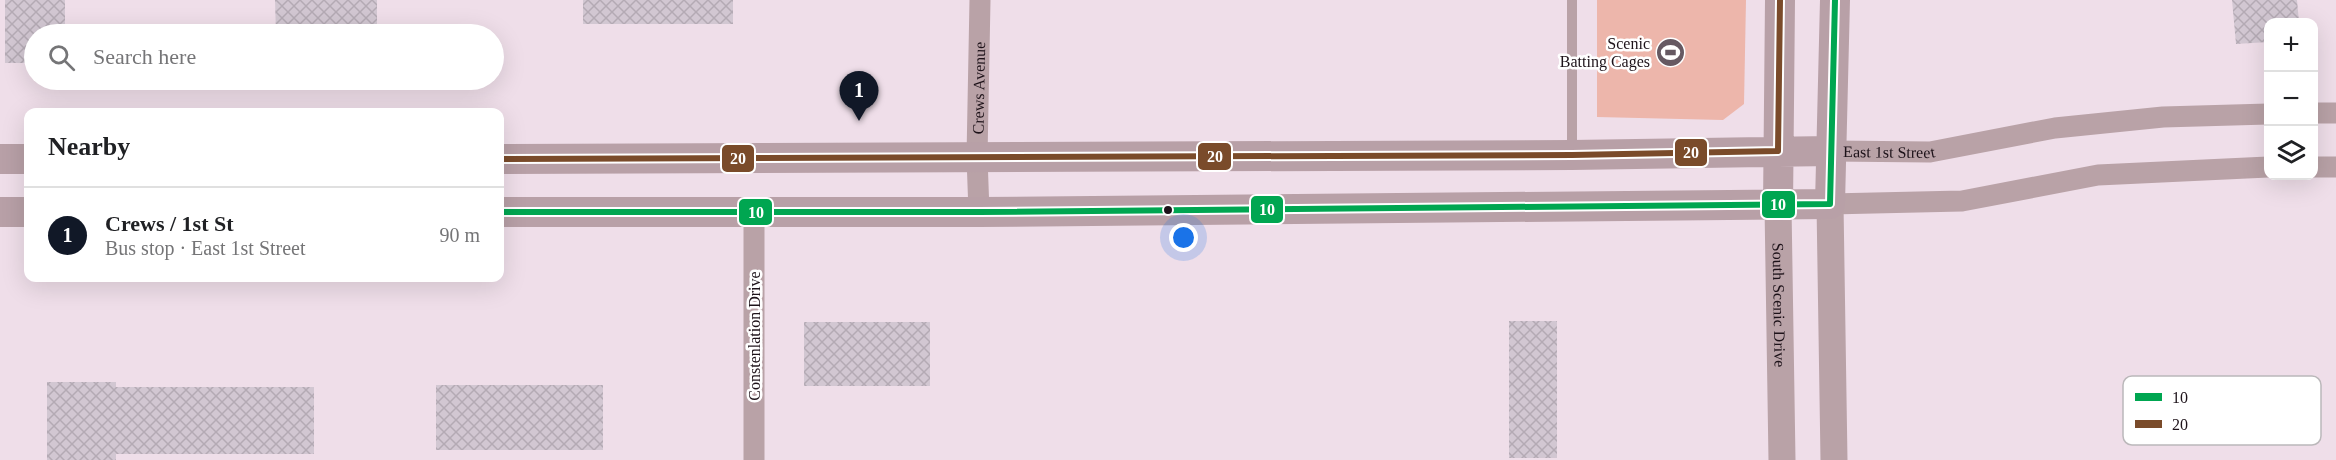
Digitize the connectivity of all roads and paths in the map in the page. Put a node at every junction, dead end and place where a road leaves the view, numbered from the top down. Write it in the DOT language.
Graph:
graph roads {
  1 [pos="980,0"];
  2 [pos="1572,0"];
  3 [pos="1780,0"];
  4 [pos="1834,0"];
  5 [pos="2318,113"];
  6 [pos="2336,113"];
  7 [pos="2264,114"];
  8 [pos="1778,151"];
  9 [pos="1832,151"];
  10 [pos="1572,155"];
  11 [pos="977,158"];
  12 [pos="0,159"];
  13 [pos="24,159"];
  14 [pos="504,159"];
  15 [pos="2264,167"];
  16 [pos="2318,167"];
  17 [pos="2336,167"];
  18 [pos="1830,204"];
  19 [pos="1778,206"];
  20 [pos="754,211"];
  21 [pos="0,212"];
  22 [pos="24,212"];
  23 [pos="504,212"];
  24 [pos="979,212"];
  25 [pos="754,460"];
  26 [pos="1782,460"];
  27 [pos="1834,460"];
  1 -- 11 [label="street, Crews Avenue"];
  2 -- 10 [label="lane"];
  3 -- 8 [label="main road, South Scenic Drive"];
  4 -- 9 [label="main road"];
  5 -- 6 [label="street"];
  7 -- 9 [label="street, East 1st Street"];
  8 -- 9 [label="main road, East 1st Street"];
  8 -- 10 [label="main road, East 1st Street"];
  8 -- 19 [label="main road, South Scenic Drive"];
  9 -- 18 [label="main road"];
  10 -- 11 [label="main road, East 1st Street"];
  11 -- 14 [label="main road, East 1st Street"];
  11 -- 24 [label="street, Crews Avenue"];
  12 -- 13 [label="main road"];
  15 -- 18 [label="street"];
  16 -- 17 [label="street"];
  18 -- 19 [label="main road"];
  18 -- 27 [label="street"];
  19 -- 24 [label="main road"];
  19 -- 26 [label="street, South Scenic Drive"];
  20 -- 23 [label="main road"];
  20 -- 24 [label="main road"];
  20 -- 25 [label="street, Constenlation Drive"];
  21 -- 22 [label="main road"];
}
